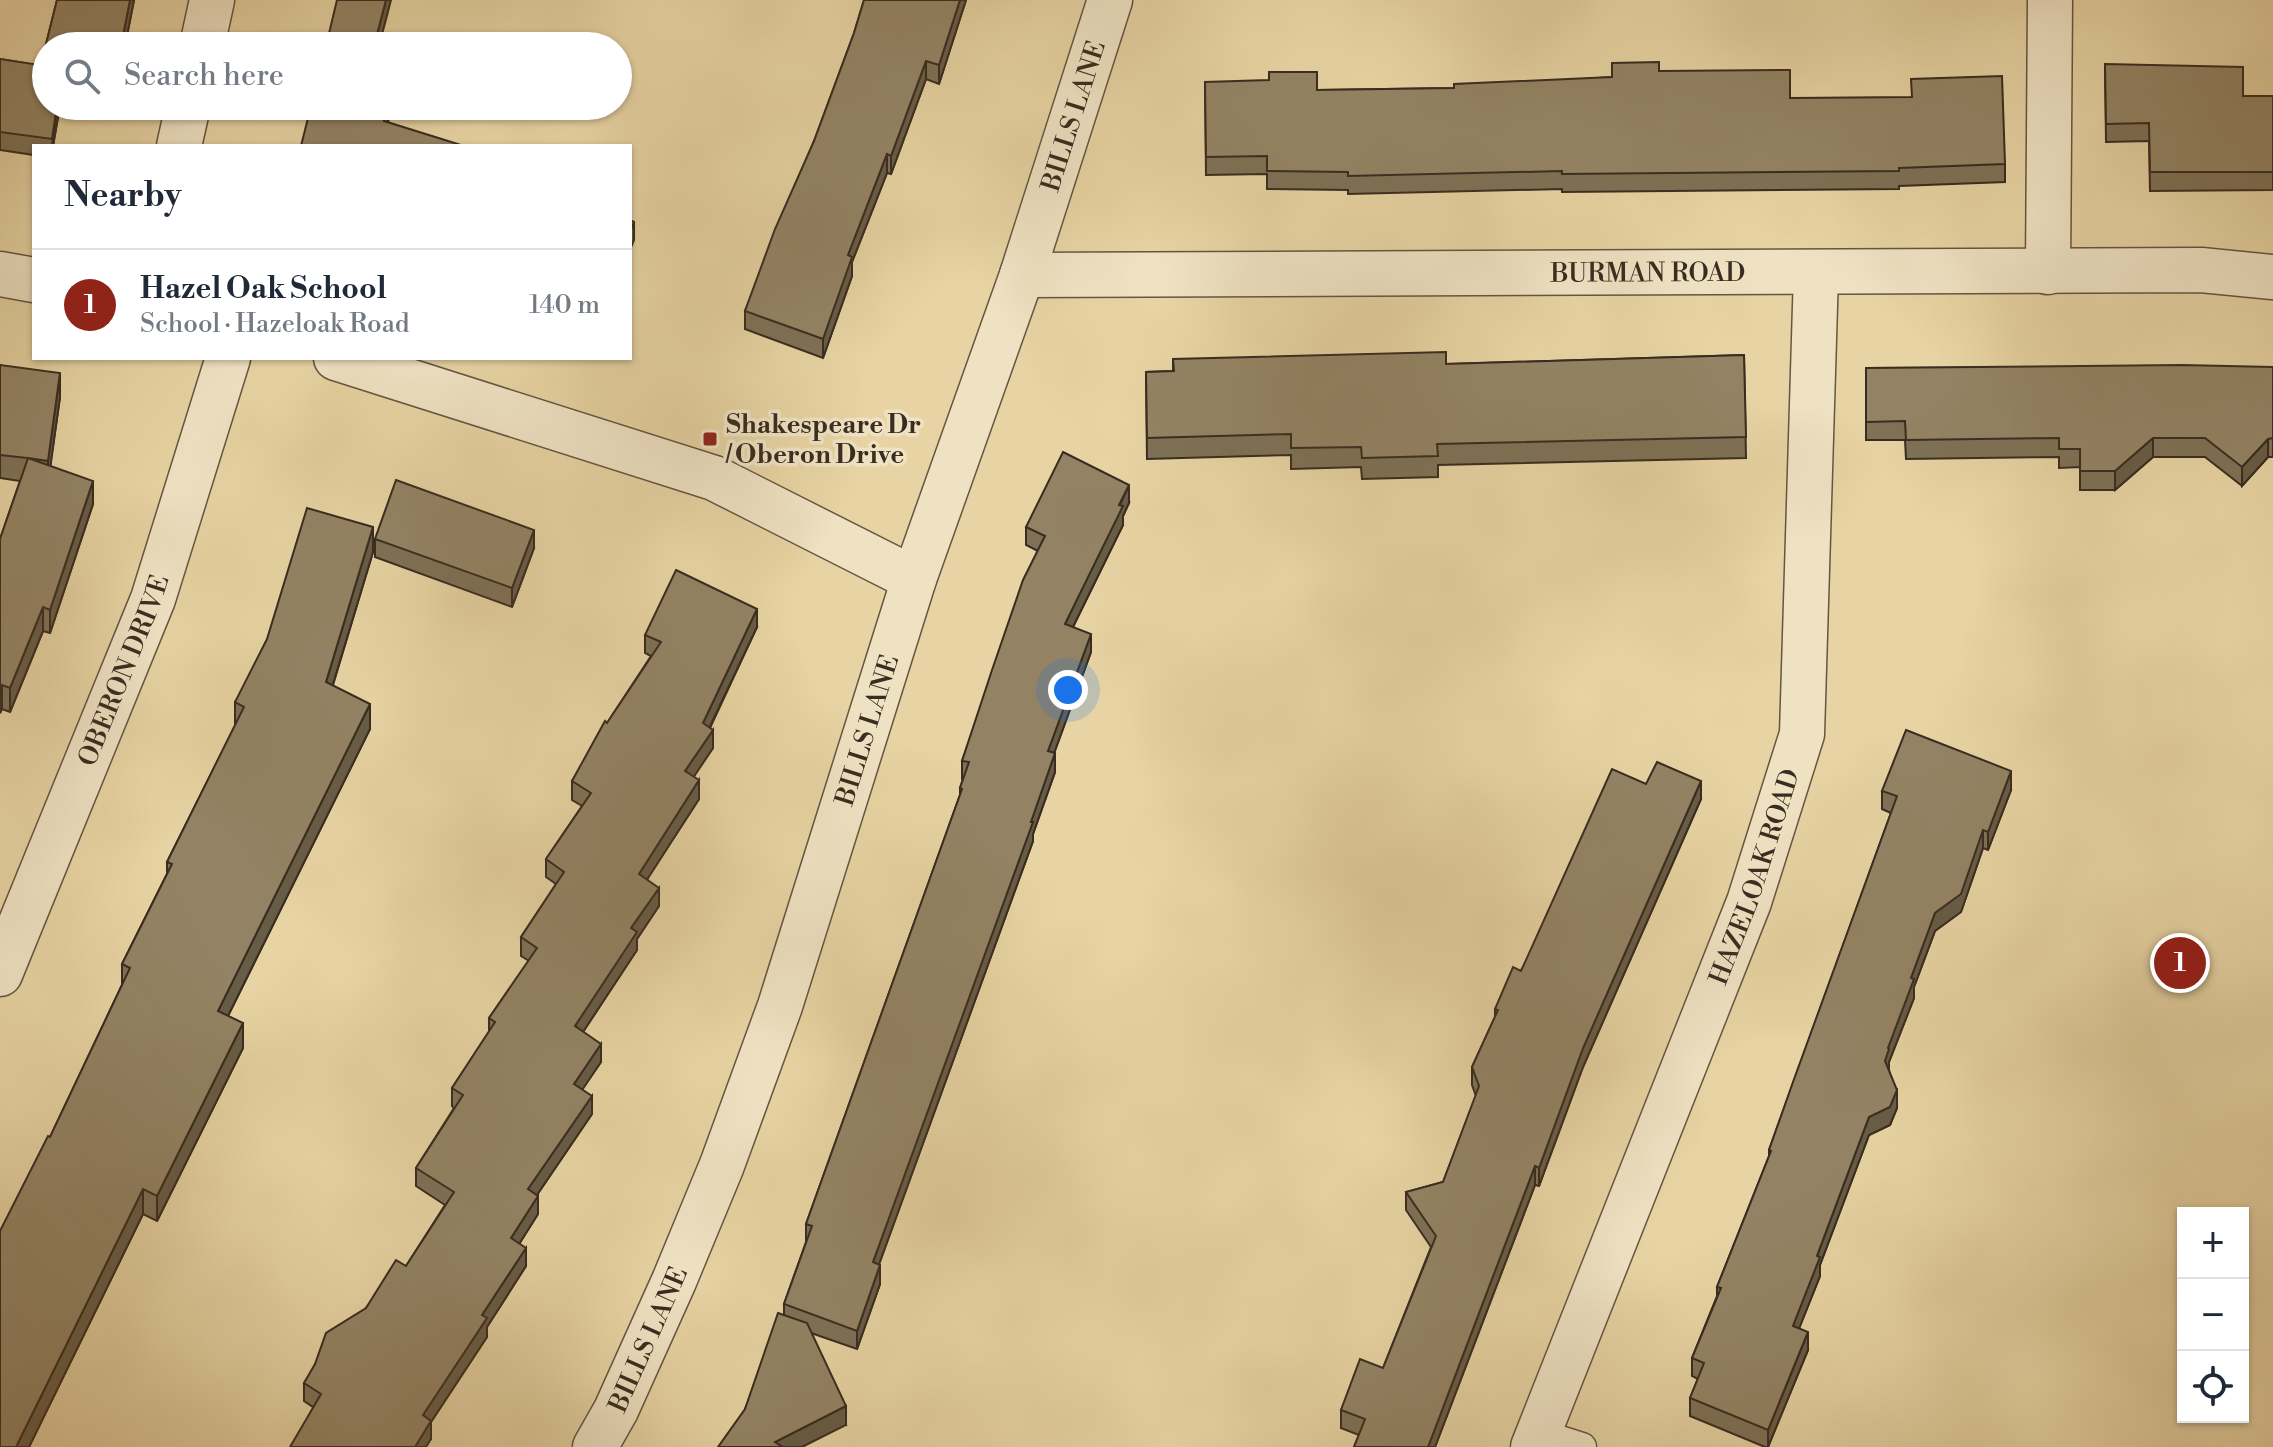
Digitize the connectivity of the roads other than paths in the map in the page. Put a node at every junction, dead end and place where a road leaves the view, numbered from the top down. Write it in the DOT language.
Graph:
graph roads {
  1 [pos="212,0"];
  2 [pos="1110,0"];
  3 [pos="2050,0"];
  4 [pos="205,32"];
  5 [pos="185,120"];
  6 [pos="179,144"];
  7 [pos="2048,272"];
  8 [pos="1816,273"];
  9 [pos="0,274"];
  10 [pos="1022,275"];
  11 [pos="2273,277"];
  12 [pos="32,280"];
  13 [pos="227,360"];
  14 [pos="342,360"];
  15 [pos="914,579"];
  16 [pos="0,974"];
  17 [pos="1536,1440"];
  18 [pos="595,1447"];
  19 [pos="1582,1447"];
  1 -- 4 [label="street"];
  2 -- 10 [label="street, BILLS LANE"];
  3 -- 7 [label="street"];
  5 -- 6 [label="street"];
  7 -- 8 [label="street, BURMAN ROAD"];
  7 -- 11 [label="street, BURMAN ROAD"];
  8 -- 10 [label="street, BURMAN ROAD"];
  8 -- 17 [label="street, HAZELOAK ROAD"];
  9 -- 12 [label="street"];
  10 -- 15 [label="street, BILLS LANE"];
  13 -- 16 [label="street, OBERON DRIVE"];
  14 -- 15 [label="street"];
  15 -- 18 [label="street, BILLS LANE"];
  17 -- 19 [label="lane"];
}
